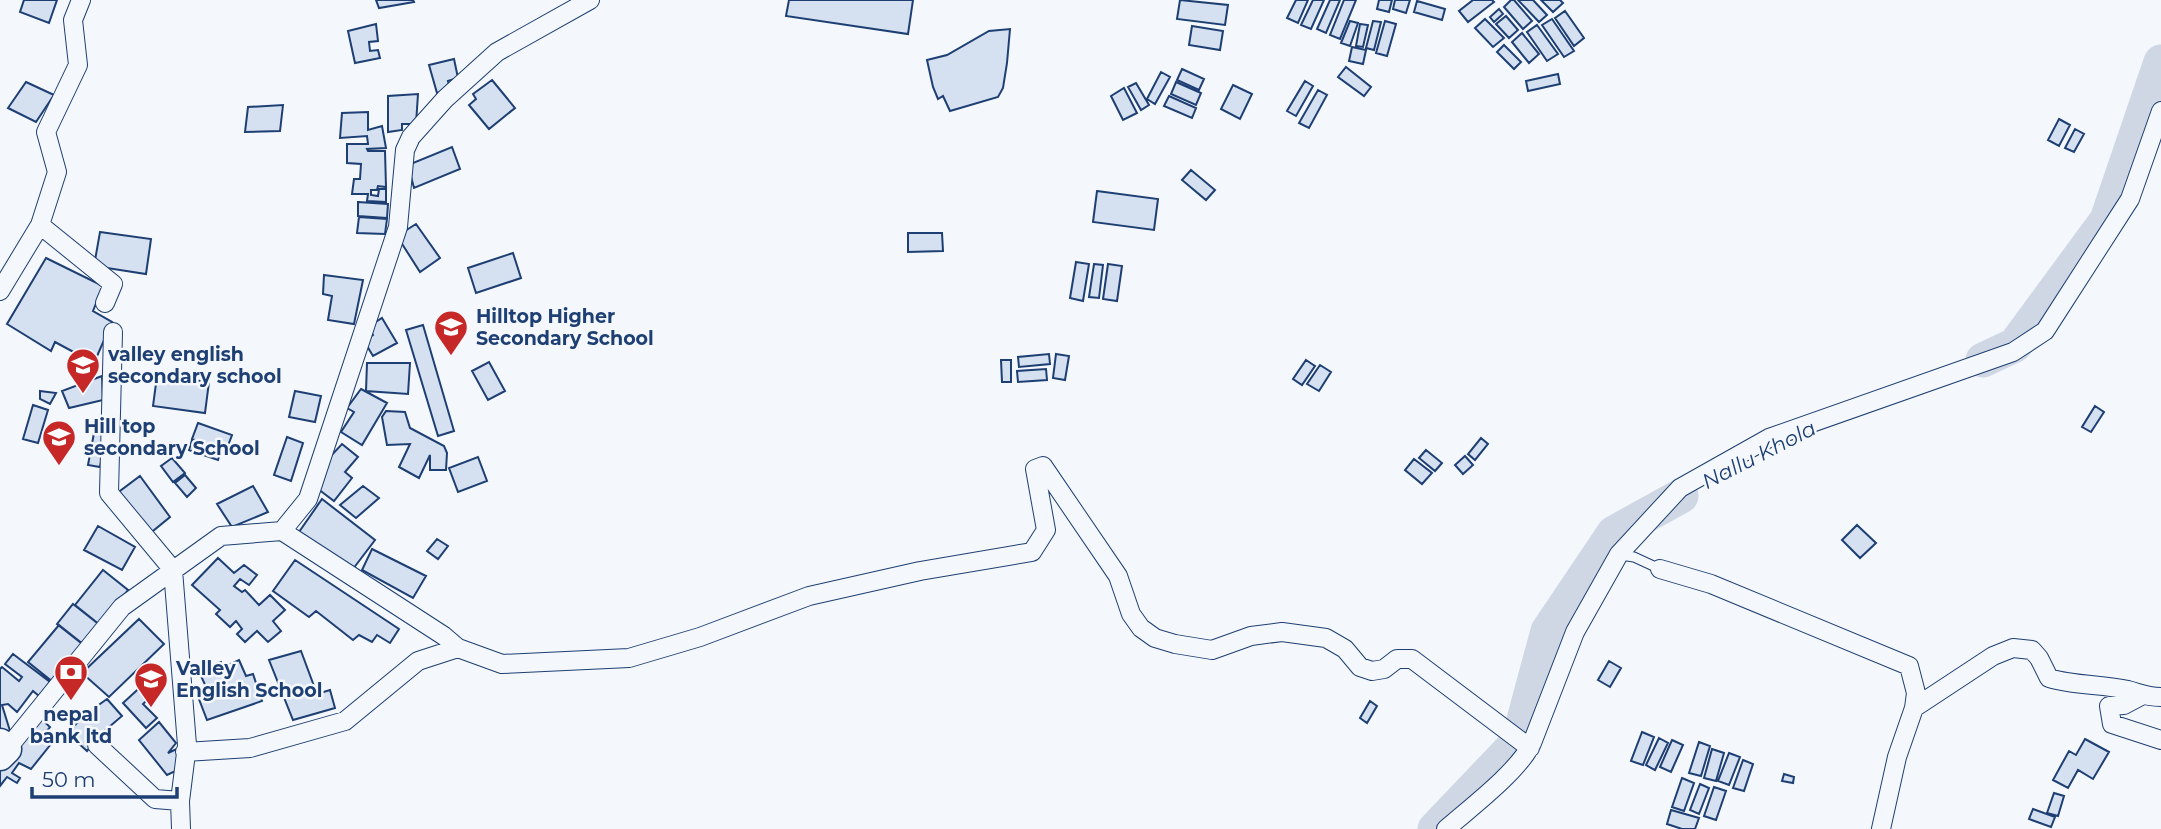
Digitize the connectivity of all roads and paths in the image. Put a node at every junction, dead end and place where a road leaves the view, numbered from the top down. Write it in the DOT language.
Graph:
graph roads {
  1 [pos="81,0"];
  2 [pos="590,0"];
  3 [pos="2161,111"];
  4 [pos="40,225"];
  5 [pos="0,291"];
  6 [pos="105,303"];
  7 [pos="113,332"];
  8 [pos="282,531"];
  9 [pos="1619,554"];
  10 [pos="1660,569"];
  11 [pos="173,570"];
  12 [pos="458,648"];
  13 [pos="2141,696"];
  14 [pos="2161,697"];
  15 [pos="1914,708"];
  16 [pos="2161,740"];
  17 [pos="97,744"];
  18 [pos="1530,748"];
  19 [pos="2,750"];
  20 [pos="185,752"];
  21 [pos="180,801"];
  22 [pos="181,829"];
  23 [pos="1446,829"];
  24 [pos="1881,829"];
  1 -- 4 [label="street"];
  2 -- 8 [label="street"];
  3 -- 9 [label="street"];
  4 -- 5 [label="street"];
  4 -- 6 [label="street"];
  7 -- 11 [label="street"];
  8 -- 11 [label="street"];
  8 -- 12 [label="street"];
  9 -- 10 [label="lane"];
  9 -- 18 [label="street"];
  10 -- 15 [label="street"];
  11 -- 19 [label="street"];
  11 -- 20 [label="street"];
  12 -- 18 [label="street"];
  12 -- 20 [label="street"];
  13 -- 14 [label="street"];
  13 -- 15 [label="street"];
  13 -- 16 [label="street"];
  15 -- 24 [label="street"];
  17 -- 21 [label="street"];
  18 -- 23 [label="street"];
  20 -- 21 [label="street"];
  21 -- 22 [label="street"];
}
